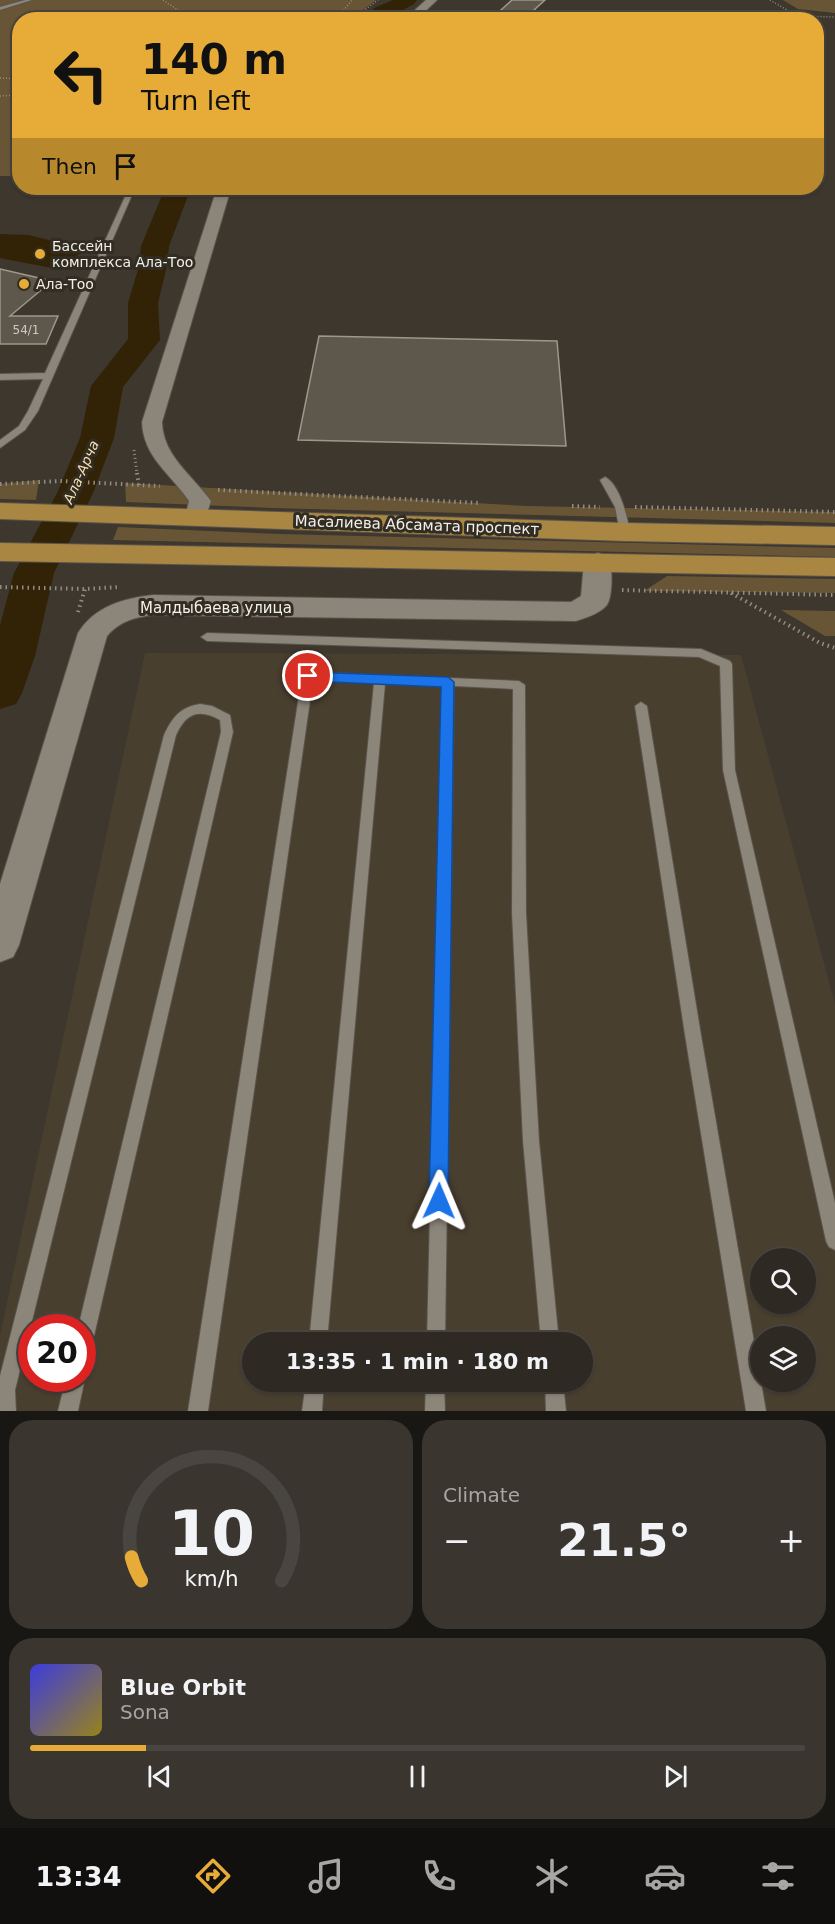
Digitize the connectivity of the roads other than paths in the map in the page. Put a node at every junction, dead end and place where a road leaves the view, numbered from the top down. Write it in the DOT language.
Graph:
graph roads {
  1 [pos="30,0"];
  2 [pos="432,0"];
  3 [pos="0,9"];
  4 [pos="418,12"];
  5 [pos="129,195"];
  6 [pos="222,195"];
  7 [pos="49,375"];
  8 [pos="0,377"];
  9 [pos="0,445"];
  10 [pos="605,480"];
  11 [pos="0,511"];
  12 [pos="196,517"];
  13 [pos="622,519"];
  14 [pos="835,536"];
  15 [pos="0,552"];
  16 [pos="598,562"];
  17 [pos="835,567"];
  18 [pos="207,637"];
  19 [pos="380,679"];
  20 [pos="448,682"];
  21 [pos="641,706"];
  22 [pos="0,945"];
  23 [pos="835,1241"];
  24 [pos="25,1314"];
  25 [pos="90,1314"];
  26 [pos="319,1332"];
  27 [pos="436,1332"];
  28 [pos="549,1332"];
  29 [pos="18,1342"];
  30 [pos="73,1392"];
  31 [pos="314,1392"];
  32 [pos="435,1392"];
  33 [pos="555,1392"];
  34 [pos="6,1411"];
  35 [pos="68,1411"];
  36 [pos="198,1411"];
  37 [pos="312,1411"];
  38 [pos="435,1411"];
  39 [pos="556,1411"];
  40 [pos="756,1411"];
  1 -- 3 [label="lane"];
  2 -- 4 [label="street"];
  5 -- 7 [label="lane"];
  6 -- 12 [label="street"];
  7 -- 8 [label="lane"];
  7 -- 9 [label="lane"];
  10 -- 13 [label="lane"];
  11 -- 12 [label="main road, Масалиева Абсамата проспект"];
  12 -- 13 [label="main road, Масалиева Абсамата проспект"];
  13 -- 14 [label="main road, Масалиева Абсамата проспект"];
  15 -- 16 [label="main road"];
  16 -- 17 [label="main road"];
  16 -- 22 [label="street, Малдыбаева улица"];
  18 -- 23 [label="lane"];
  19 -- 20 [label="lane"];
  19 -- 26 [label="lane"];
  19 -- 36 [label="lane"];
  20 -- 27 [label="lane"];
  20 -- 28 [label="lane"];
  21 -- 40 [label="lane"];
  24 -- 25 [label="lane"];
  29 -- 34 [label="lane"];
  30 -- 35 [label="lane"];
  31 -- 37 [label="lane"];
  32 -- 38 [label="lane"];
  33 -- 39 [label="lane"];
}
